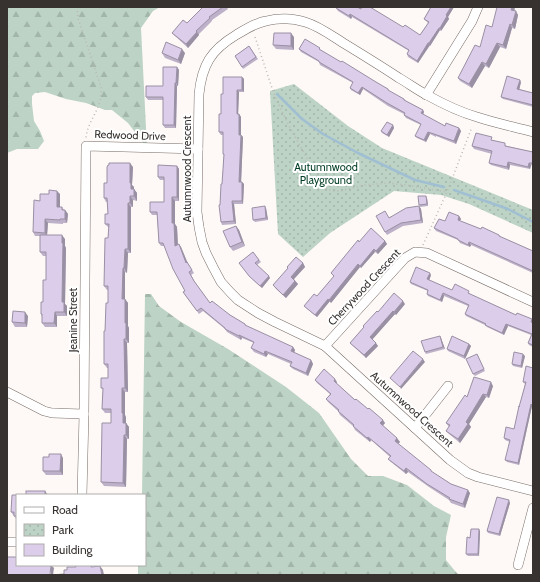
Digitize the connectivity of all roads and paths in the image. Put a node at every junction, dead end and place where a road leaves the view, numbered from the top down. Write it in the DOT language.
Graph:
graph roads {
  1 [pos="77,7"];
  2 [pos="478,7"];
  3 [pos="255,38"];
  4 [pos="426,95"];
  5 [pos="472,127"];
  6 [pos="533,132"];
  7 [pos="86,146"];
  8 [pos="198,149"];
  9 [pos="447,192"];
  10 [pos="420,252"];
  11 [pos="533,302"];
  12 [pos="325,346"];
  13 [pos="448,386"];
  14 [pos="7,392"];
  15 [pos="84,414"];
  16 [pos="415,428"];
  17 [pos="533,491"];
  18 [pos="82,494"];
  19 [pos="533,508"];
  20 [pos="518,565"];
  1 -- 7 [label="path"];
  2 -- 4 [label="street"];
  3 -- 9 [label="path"];
  4 -- 6 [label="street, Autumnwood Crescent"];
  4 -- 8 [label="street, Autumnwood Crescent"];
  5 -- 9 [label="path"];
  7 -- 8 [label="street, Redwood Drive"];
  7 -- 15 [label="street, Jeanine Street"];
  8 -- 12 [label="street, Autumnwood Crescent"];
  9 -- 10 [label="path"];
  10 -- 11 [label="street"];
  10 -- 12 [label="street, Cherrywood Crescent"];
  12 -- 16 [label="street, Autumnwood Crescent"];
  13 -- 16 [label="street"];
  14 -- 15 [label="street"];
  15 -- 18 [label="street, Jeanine Street"];
  16 -- 17 [label="street, Autumnwood Crescent"];
  19 -- 20 [label="street"];
}
